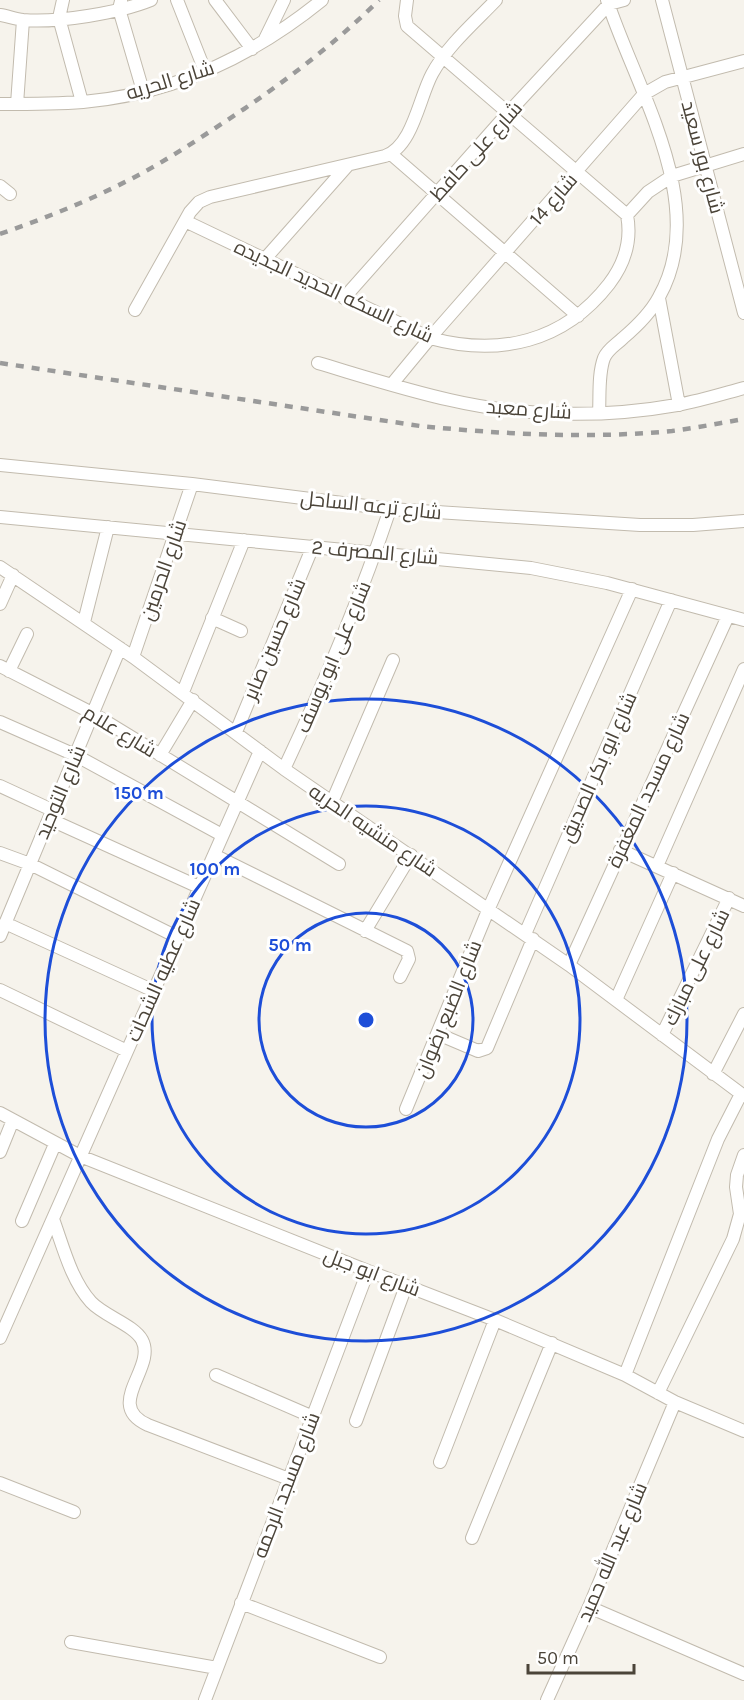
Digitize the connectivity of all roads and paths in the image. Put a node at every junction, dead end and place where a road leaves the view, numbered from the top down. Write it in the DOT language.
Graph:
graph roads {
  1 [pos="63,0"];
  2 [pos="151,0"];
  3 [pos="177,0"];
  4 [pos="215,0"];
  5 [pos="284,0"];
  6 [pos="322,0"];
  7 [pos="406,0"];
  8 [pos="496,0"];
  9 [pos="624,0"];
  10 [pos="662,0"];
  11 [pos="608,2"];
  12 [pos="120,5"];
  13 [pos="0,15"];
  14 [pos="59,18"];
  15 [pos="23,20"];
  16 [pos="264,42"];
  17 [pos="252,49"];
  18 [pos="443,57"];
  19 [pos="744,61"];
  20 [pos="205,71"];
  21 [pos="682,77"];
  22 [pos="143,91"];
  23 [pos="644,94"];
  24 [pos="82,102"];
  25 [pos="0,104"];
  26 [pos="18,104"];
  27 [pos="508,113"];
  28 [pos="391,154"];
  29 [pos="744,154"];
  30 [pos="705,164"];
  31 [pos="348,165"];
  32 [pos="576,172"];
  33 [pos="672,176"];
  34 [pos="437,194"];
  35 [pos="627,215"];
  36 [pos="185,221"];
  37 [pos="505,253"];
  38 [pos="264,260"];
  39 [pos="344,298"];
  40 [pos="659,298"];
  41 [pos="135,310"];
  42 [pos="744,313"];
  43 [pos="578,316"];
  44 [pos="430,338"];
  45 [pos="318,363"];
  46 [pos="392,384"];
  47 [pos="744,388"];
  48 [pos="679,405"];
  49 [pos="599,413"];
  50 [pos="0,465"];
  51 [pos="192,484"];
  52 [pos="390,509"];
  53 [pos="0,518"];
  54 [pos="744,521"];
  55 [pos="108,527"];
  56 [pos="175,534"];
  57 [pos="243,540"];
  58 [pos="313,546"];
  59 [pos="376,552"];
  60 [pos="0,567"];
  61 [pos="13,575"];
  62 [pos="632,589"];
  63 [pos="671,600"];
  64 [pos="0,604"];
  65 [pos="728,616"];
  66 [pos="212,618"];
  67 [pos="744,620"];
  68 [pos="84,622"];
  69 [pos="241,631"];
  70 [pos="27,634"];
  71 [pos="120,648"];
  72 [pos="134,657"];
  73 [pos="393,660"];
  74 [pos="5,668"];
  75 [pos="744,669"];
  76 [pos="188,696"];
  77 [pos="92,713"];
  78 [pos="0,722"];
  79 [pos="236,732"];
  80 [pos="260,750"];
  81 [pos="75,755"];
  82 [pos="160,755"];
  83 [pos="284,770"];
  84 [pos="0,786"];
  85 [pos="236,802"];
  86 [pos="332,802"];
  87 [pos="51,814"];
  88 [pos="222,835"];
  89 [pos="620,850"];
  90 [pos="0,853"];
  91 [pos="214,855"];
  92 [pos="411,855"];
  93 [pos="30,864"];
  94 [pos="339,864"];
  95 [pos="657,866"];
  96 [pos="673,873"];
  97 [pos="199,887"];
  98 [pos="729,898"];
  99 [pos="744,906"];
  100 [pos="489,908"];
  101 [pos="5,923"];
  102 [pos="365,931"];
  103 [pos="0,936"];
  104 [pos="529,936"];
  105 [pos="177,937"];
  106 [pos="569,964"];
  107 [pos="400,976"];
  108 [pos="0,990"];
  109 [pos="154,991"];
  110 [pos="616,1000"];
  111 [pos="744,1014"];
  112 [pos="438,1034"];
  113 [pos="662,1035"];
  114 [pos="127,1051"];
  115 [pos="712,1074"];
  116 [pos="743,1095"];
  117 [pos="406,1109"];
  118 [pos="0,1113"];
  119 [pos="13,1120"];
  120 [pos="55,1144"];
  121 [pos="0,1152"];
  122 [pos="744,1155"];
  123 [pos="80,1156"];
  124 [pos="53,1219"];
  125 [pos="21,1221"];
  126 [pos="368,1271"];
  127 [pos="406,1286"];
  128 [pos="495,1320"];
  129 [pos="0,1336"];
  130 [pos="552,1343"];
  131 [pos="216,1375"];
  132 [pos="625,1375"];
  133 [pos="658,1394"];
  134 [pos="675,1402"];
  135 [pos="313,1416"];
  136 [pos="356,1421"];
  137 [pos="744,1431"];
  138 [pos="440,1462"];
  139 [pos="289,1479"];
  140 [pos="0,1483"];
  141 [pos="74,1512"];
  142 [pos="472,1538"];
  143 [pos="241,1603"];
  144 [pos="589,1607"];
  145 [pos="71,1642"];
  146 [pos="380,1657"];
  147 [pos="217,1668"];
  148 [pos="744,1674"];
  149 [pos="207,1699"];
  150 [pos="547,1700"];
  1 -- 14 [label="street"];
  2 -- 12 [label="street"];
  3 -- 20 [label="street"];
  4 -- 17 [label="street"];
  5 -- 16 [label="street"];
  6 -- 16 [label="street, شارع الحريه"];
  7 -- 18 [label="street"];
  8 -- 18 [label="street"];
  9 -- 11 [label="street"];
  10 -- 21 [label="street, شارع بور سعيد"];
  11 -- 23 [label="street"];
  11 -- 27 [label="street, شارع على حافظ"];
  12 -- 14 [label="street"];
  12 -- 22 [label="street"];
  13 -- 15 [label="street"];
  14 -- 15 [label="street"];
  14 -- 24 [label="street"];
  15 -- 26 [label="street"];
  16 -- 17 [label="street, شارع الحريه"];
  17 -- 20 [label="street, شارع الحريه"];
  18 -- 27 [label="street"];
  18 -- 28 [label="street"];
  19 -- 21 [label="street, شارع 14"];
  20 -- 22 [label="street, شارع الحريه"];
  21 -- 23 [label="street, شارع 14"];
  21 -- 30 [label="street, شارع بور سعيد"];
  22 -- 24 [label="street, شارع الحريه"];
  23 -- 32 [label="street, شارع 14"];
  23 -- 33 [label="street"];
  24 -- 26 [label="street, شارع الحريه"];
  25 -- 26 [label="street, شارع الحريه"];
  27 -- 32 [label="street"];
  27 -- 34 [label="street, شارع على حافظ"];
  28 -- 31 [label="street"];
  28 -- 34 [label="street"];
  29 -- 30 [label="street"];
  30 -- 33 [label="street"];
  30 -- 42 [label="street, شارع بور سعيد"];
  31 -- 36 [label="street"];
  31 -- 38 [label="street"];
  32 -- 35 [label="street"];
  32 -- 37 [label="street, شارع 14"];
  33 -- 35 [label="street"];
  33 -- 40 [label="street"];
  34 -- 37 [label="street"];
  34 -- 39 [label="street, شارع على حافظ"];
  35 -- 43 [label="street, شارع السكه الحديد الجديده"];
  36 -- 38 [label="street, شارع السكه الحديد الجديده"];
  36 -- 41 [label="street"];
  37 -- 43 [label="street"];
  37 -- 44 [label="street, شارع 14"];
  38 -- 39 [label="street, شارع السكه الحديد الجديده"];
  39 -- 44 [label="street, شارع السكه الحديد الجديده"];
  40 -- 48 [label="street"];
  40 -- 49 [label="street"];
  43 -- 44 [label="street, شارع السكه الحديد الجديده"];
  44 -- 46 [label="street, شارع 14"];
  45 -- 46 [label="street, شارع معبد"];
  46 -- 49 [label="street, شارع معبد"];
  47 -- 48 [label="street, شارع معبد"];
  48 -- 49 [label="street, شارع معبد"];
  50 -- 51 [label="street, شارع ترعه الساحل"];
  51 -- 52 [label="street, شارع ترعه الساحل"];
  51 -- 56 [label="street, شارع الحرمين"];
  52 -- 54 [label="street, شارع ترعه الساحل"];
  52 -- 59 [label="street, شارع على ابو يوسف"];
  53 -- 55 [label="street, شارع المصرف 2"];
  55 -- 56 [label="street, شارع المصرف 2"];
  55 -- 68 [label="street"];
  56 -- 57 [label="street, شارع المصرف 2"];
  56 -- 72 [label="street, شارع الحرمين"];
  57 -- 58 [label="street, شارع المصرف 2"];
  57 -- 66 [label="street"];
  58 -- 59 [label="street, شارع المصرف 2"];
  58 -- 79 [label="street, شارع حسين صابر"];
  59 -- 62 [label="street, شارع المصرف 2"];
  59 -- 83 [label="street, شارع على ابو يوسف"];
  60 -- 61 [label="street, شارع منشيه الحريه"];
  61 -- 64 [label="street"];
  61 -- 68 [label="street, شارع منشيه الحريه"];
  62 -- 63 [label="street, شارع المصرف 2"];
  62 -- 100 [label="street, شارع الضبع رضوان"];
  63 -- 65 [label="street, شارع المصرف 2"];
  63 -- 104 [label="street, شارع ابو بكر الصديق"];
  65 -- 67 [label="street, شارع المصرف 2"];
  65 -- 89 [label="street, شارع مسجد المغفرة"];
  66 -- 69 [label="street"];
  66 -- 76 [label="street"];
  68 -- 71 [label="street, شارع منشيه الحريه"];
  70 -- 74 [label="street"];
  71 -- 72 [label="street, شارع منشيه الحريه"];
  71 -- 77 [label="street, شارع التوحيد"];
  72 -- 76 [label="street, شارع منشيه الحريه"];
  73 -- 86 [label="street"];
  74 -- 77 [label="street, شارع علام"];
  75 -- 95 [label="street"];
  76 -- 79 [label="street, شارع منشيه الحريه"];
  76 -- 82 [label="street"];
  77 -- 81 [label="street, شارع التوحيد"];
  77 -- 82 [label="street, شارع علام"];
  78 -- 81 [label="street"];
  79 -- 80 [label="street, شارع منشيه الحريه"];
  80 -- 83 [label="street, شارع منشيه الحريه"];
  80 -- 85 [label="street, شارع عطيه الشحات"];
  81 -- 87 [label="street, شارع التوحيد"];
  81 -- 88 [label="street"];
  82 -- 85 [label="street, شارع علام"];
  83 -- 86 [label="street, شارع منشيه الحريه"];
  84 -- 87 [label="street"];
  85 -- 88 [label="street, شارع عطيه الشحات"];
  85 -- 94 [label="street, شارع علام"];
  86 -- 92 [label="street, شارع منشيه الحريه"];
  87 -- 93 [label="street, شارع التوحيد"];
  87 -- 97 [label="street"];
  88 -- 91 [label="street, شارع عطيه الشحات"];
  89 -- 95 [label="street"];
  89 -- 106 [label="street, شارع مسجد المغفرة"];
  90 -- 93 [label="street"];
  91 -- 97 [label="street, شارع عطيه الشحات"];
  91 -- 102 [label="street"];
  92 -- 100 [label="street, شارع منشيه الحريه"];
  92 -- 102 [label="street"];
  93 -- 101 [label="street, شارع التوحيد"];
  93 -- 105 [label="street"];
  95 -- 96 [label="street"];
  96 -- 98 [label="street"];
  96 -- 110 [label="street"];
  97 -- 105 [label="street, شارع عطيه الشحات"];
  98 -- 99 [label="street"];
  98 -- 113 [label="street, شارع على مبارك"];
  100 -- 104 [label="street, شارع منشيه الحريه"];
  100 -- 112 [label="street, شارع الضبع رضوان"];
  101 -- 103 [label="street, شارع التوحيد"];
  101 -- 109 [label="street"];
  102 -- 107 [label="street"];
  104 -- 106 [label="street, شارع منشيه الحريه"];
  104 -- 112 [label="street, شارع ابو بكر الصديق"];
  105 -- 109 [label="street, شارع عطيه الشحات"];
  106 -- 110 [label="street, شارع منشيه الحريه"];
  108 -- 114 [label="street"];
  109 -- 114 [label="street, شارع عطيه الشحات"];
  110 -- 113 [label="street, شارع منشيه الحريه"];
  111 -- 115 [label="street"];
  112 -- 117 [label="street, شارع الضبع رضوان"];
  113 -- 115 [label="street, شارع منشيه الحريه"];
  114 -- 123 [label="street, شارع عطيه الشحات"];
  115 -- 116 [label="street, شارع منشيه الحريه"];
  116 -- 132 [label="street"];
  118 -- 119 [label="street, شارع ابو جبل"];
  119 -- 120 [label="street, شارع ابو جبل"];
  119 -- 121 [label="street"];
  120 -- 123 [label="street, شارع ابو جبل"];
  120 -- 125 [label="street"];
  122 -- 133 [label="street"];
  123 -- 124 [label="street, شارع عطيه الشحات"];
  123 -- 126 [label="street, شارع ابو جبل"];
  124 -- 129 [label="street, شارع عطيه الشحات"];
  124 -- 139 [label="street"];
  126 -- 127 [label="street, شارع ابو جبل"];
  126 -- 135 [label="street, شارع مسجد الرحمه"];
  127 -- 128 [label="street, شارع ابو جبل"];
  127 -- 136 [label="street"];
  128 -- 130 [label="street, شارع ابو جبل"];
  128 -- 138 [label="street"];
  130 -- 132 [label="street, شارع ابو جبل"];
  130 -- 142 [label="street"];
  131 -- 135 [label="street"];
  132 -- 133 [label="street, شارع ابو جبل"];
  133 -- 134 [label="street, شارع ابو جبل"];
  134 -- 137 [label="street, شارع ابو جبل"];
  134 -- 144 [label="street, شارع عبد الله حميد"];
  135 -- 139 [label="street, شارع مسجد الرحمه"];
  139 -- 143 [label="street, شارع مسجد الرحمه"];
  140 -- 141 [label="street"];
  143 -- 146 [label="street"];
  143 -- 147 [label="street, شارع مسجد الرحمه"];
  144 -- 148 [label="street"];
  144 -- 150 [label="street, شارع عبد الله حميد"];
  145 -- 147 [label="street"];
  147 -- 149 [label="street, شارع مسجد الرحمه"];
}
